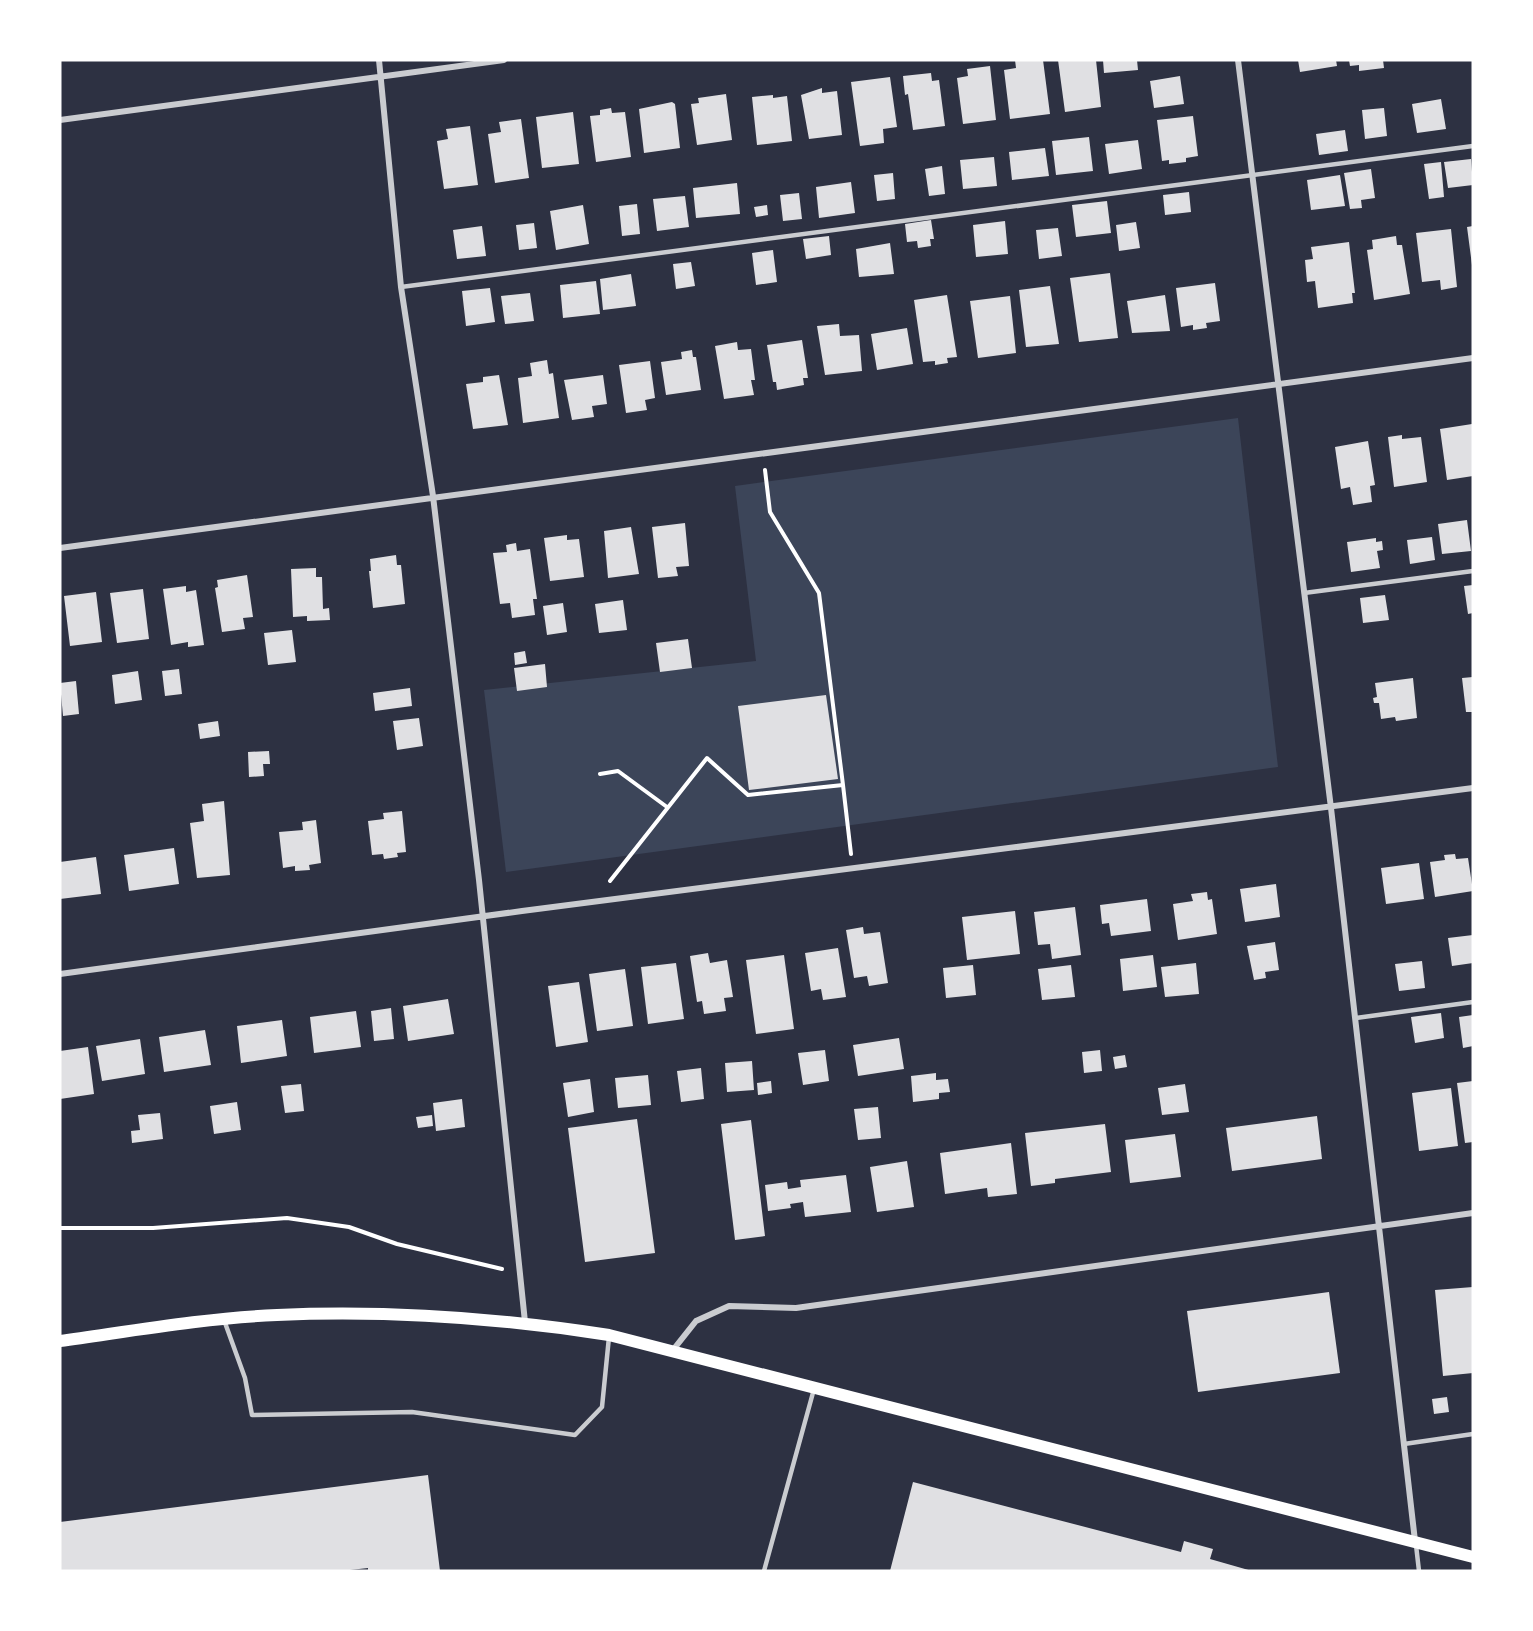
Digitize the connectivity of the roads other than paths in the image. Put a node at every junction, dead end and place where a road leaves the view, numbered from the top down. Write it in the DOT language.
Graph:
graph roads {
  1 [pos="379,60"];
  2 [pos="504,60"];
  3 [pos="1238,60"];
  4 [pos="381,76"];
  5 [pos="60,120"];
  6 [pos="1473,146"];
  7 [pos="1251,174"];
  8 [pos="401,287"];
  9 [pos="1473,358"];
  10 [pos="1278,384"];
  11 [pos="433,496"];
  12 [pos="60,548"];
  13 [pos="1473,571"];
  14 [pos="1304,593"];
  15 [pos="1473,788"];
  16 [pos="1331,808"];
  17 [pos="483,916"];
  18 [pos="60,974"];
  19 [pos="1473,1002"];
  20 [pos="1356,1018"];
  21 [pos="1473,1213"];
  22 [pos="1381,1225"];
  23 [pos="224,1320"];
  24 [pos="525,1322"];
  25 [pos="609,1335"];
  26 [pos="60,1341"];
  27 [pos="673,1350"];
  28 [pos="815,1386"];
  29 [pos="1473,1434"];
  30 [pos="1404,1444"];
  31 [pos="1415,1542"];
  32 [pos="1473,1557"];
  33 [pos="764,1571"];
  34 [pos="1419,1571"];
  1 -- 4 [label="street"];
  2 -- 4 [label="street"];
  3 -- 7 [label="street"];
  4 -- 5 [label="street"];
  4 -- 8 [label="street"];
  6 -- 7 [label="lane"];
  7 -- 8 [label="lane"];
  7 -- 10 [label="street"];
  8 -- 11 [label="street"];
  9 -- 10 [label="street"];
  10 -- 11 [label="street"];
  10 -- 14 [label="street"];
  11 -- 12 [label="street"];
  11 -- 17 [label="street"];
  13 -- 14 [label="lane"];
  14 -- 16 [label="street"];
  15 -- 16 [label="street"];
  16 -- 17 [label="street"];
  16 -- 20 [label="street"];
  17 -- 18 [label="street"];
  17 -- 24 [label="street"];
  19 -- 20 [label="lane"];
  20 -- 22 [label="street"];
  21 -- 22 [label="street"];
  22 -- 27 [label="street"];
  22 -- 30 [label="street"];
  23 -- 24 [label="main road"];
  23 -- 25 [label="lane"];
  23 -- 26 [label="main road"];
  24 -- 25 [label="main road"];
  25 -- 27 [label="main road"];
  27 -- 28 [label="main road"];
  28 -- 31 [label="main road"];
  28 -- 33 [label="lane"];
  29 -- 30 [label="lane"];
  30 -- 31 [label="street"];
  31 -- 32 [label="main road"];
  31 -- 34 [label="lane"];
}
